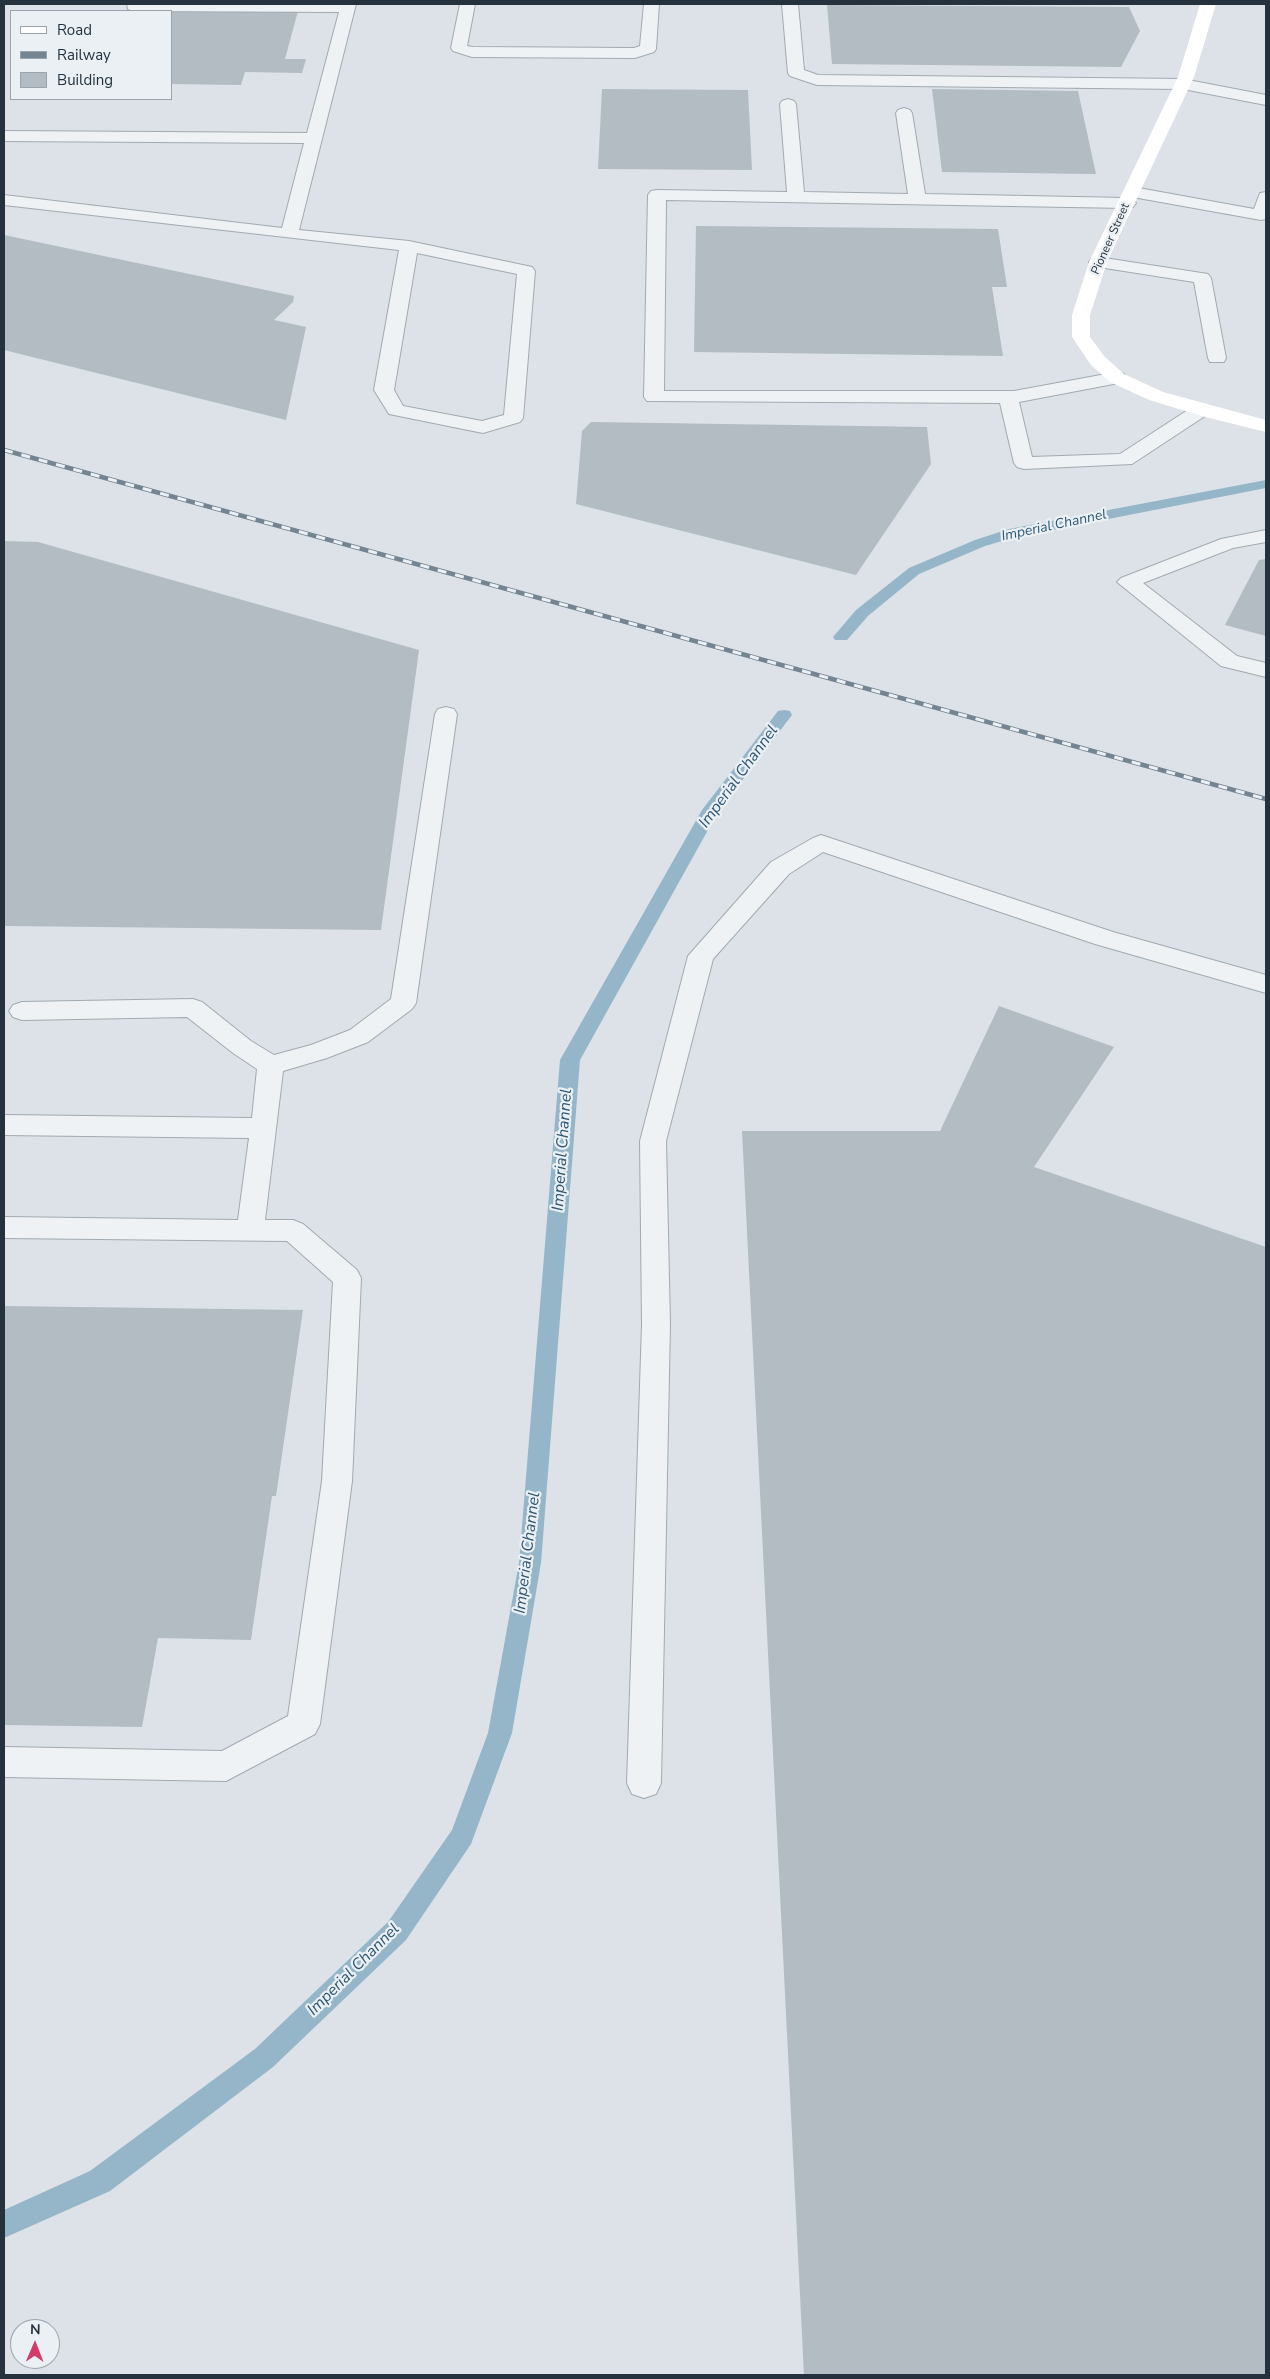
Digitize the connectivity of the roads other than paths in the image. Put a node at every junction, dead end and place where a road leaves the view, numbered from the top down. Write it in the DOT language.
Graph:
graph roads {
  1 [pos="134,4"];
  2 [pos="467,4"];
  3 [pos="652,4"];
  4 [pos="790,4"];
  5 [pos="1208,4"];
  6 [pos="349,6"];
  7 [pos="1183,84"];
  8 [pos="1266,100"];
  9 [pos="788,104"];
  10 [pos="904,113"];
  11 [pos="4,136"];
  12 [pos="315,138"];
  13 [pos="796,198"];
  14 [pos="1130,198"];
  15 [pos="1266,198"];
  16 [pos="4,200"];
  17 [pos="917,200"];
  18 [pos="289,234"];
  19 [pos="409,246"];
  20 [pos="1098,262"];
  21 [pos="1217,358"];
  22 [pos="1117,378"];
  23 [pos="1008,397"];
  24 [pos="1201,410"];
  25 [pos="1266,426"];
  26 [pos="1266,536"];
  27 [pos="1266,670"];
  28 [pos="446,714"];
  29 [pos="1266,984"];
  30 [pos="22,1011"];
  31 [pos="270,1065"];
  32 [pos="4,1125"];
  33 [pos="264,1128"];
  34 [pos="4,1228"];
  35 [pos="250,1230"];
  36 [pos="4,1762"];
  37 [pos="644,1783"];
  1 -- 6 [label="lane"];
  2 -- 3 [label="lane"];
  4 -- 7 [label="lane"];
  5 -- 7 [label="street, Pioneer Street"];
  6 -- 12 [label="lane"];
  7 -- 8 [label="lane"];
  7 -- 14 [label="street, Pioneer Street"];
  9 -- 13 [label="lane"];
  10 -- 17 [label="lane"];
  11 -- 12 [label="lane"];
  12 -- 18 [label="lane"];
  13 -- 17 [label="lane"];
  13 -- 23 [label="lane"];
  14 -- 15 [label="lane"];
  14 -- 17 [label="lane"];
  14 -- 20 [label="street, Pioneer Street"];
  16 -- 18 [label="lane"];
  18 -- 19 [label="lane"];
  19 -- 19 [label="lane"];
  20 -- 21 [label="lane"];
  20 -- 22 [label="street, Pioneer Street"];
  22 -- 23 [label="lane"];
  22 -- 24 [label="street, Pioneer Street"];
  23 -- 24 [label="lane"];
  24 -- 25 [label="street, Pioneer Street"];
  26 -- 27 [label="lane"];
  28 -- 31 [label="lane"];
  29 -- 37 [label="lane"];
  30 -- 31 [label="lane"];
  31 -- 33 [label="lane"];
  32 -- 33 [label="lane"];
  33 -- 35 [label="lane"];
  34 -- 35 [label="lane"];
  35 -- 36 [label="lane"];
}
